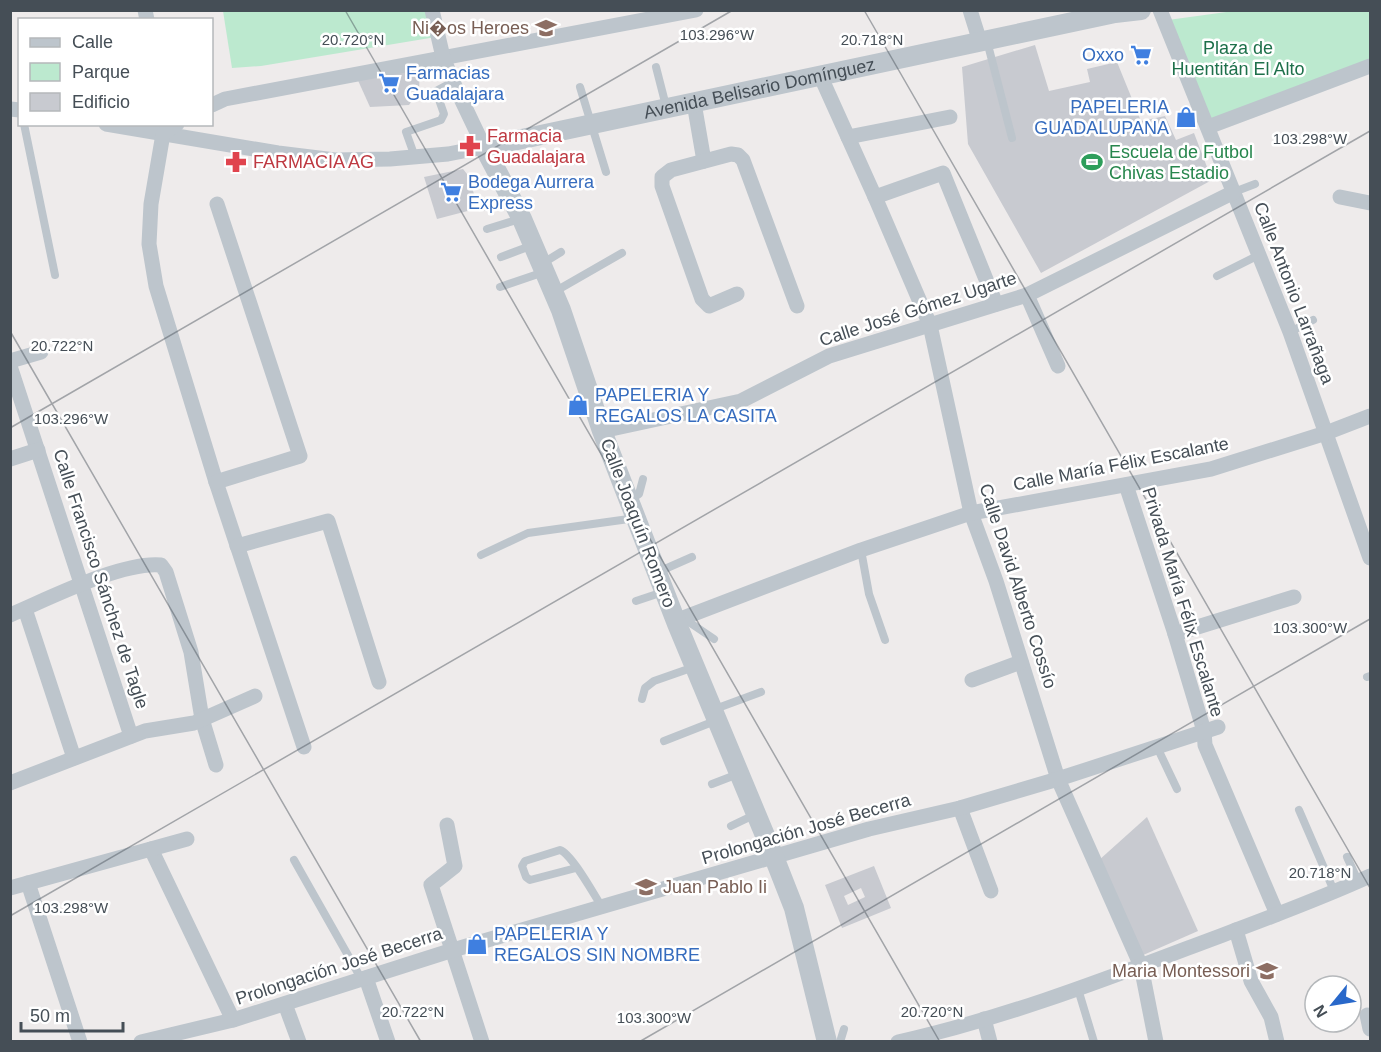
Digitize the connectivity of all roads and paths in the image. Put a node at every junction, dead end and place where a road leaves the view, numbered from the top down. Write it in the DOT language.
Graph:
graph roads {
  1 [pos="432,10"];
  2 [pos="696,10"];
  3 [pos="970,10"];
  4 [pos="1141,10"];
  5 [pos="1160,10"];
  6 [pos="1112,12"];
  7 [pos="983,41"];
  8 [pos="443,57"];
  9 [pos="1371,66"];
  10 [pos="656,67"];
  11 [pos="820,75"];
  12 [pos="453,82"];
  13 [pos="580,87"];
  14 [pos="694,103"];
  15 [pos="213,105"];
  16 [pos="667,108"];
  17 [pos="950,117"];
  18 [pos="590,124"];
  19 [pos="24,126"];
  20 [pos="125,126"];
  21 [pos="1208,127"];
  22 [pos="170,128"];
  23 [pos="145,131"];
  24 [pos="848,137"];
  25 [pos="1012,138"];
  26 [pos="484,147"];
  27 [pos="415,157"];
  28 [pos="704,161"];
  29 [pos="158,162"];
  30 [pos="606,172"];
  31 [pos="1255,184"];
  32 [pos="1234,192"];
  33 [pos="511,196"];
  34 [pos="875,197"];
  35 [pos="1340,197"];
  36 [pos="1371,203"];
  37 [pos="217,204"];
  38 [pos="487,207"];
  39 [pos="522,219"];
  40 [pos="487,229"];
  41 [pos="533,245"];
  42 [pos="561,252"];
  43 [pos="622,253"];
  44 [pos="1259,255"];
  45 [pos="501,257"];
  46 [pos="543,268"];
  47 [pos="55,275"];
  48 [pos="1217,276"];
  49 [pos="500,287"];
  50 [pos="554,292"];
  51 [pos="737,294"];
  52 [pos="1028,295"];
  53 [pos="996,304"];
  54 [pos="798,306"];
  55 [pos="1313,320"];
  56 [pos="930,326"];
  57 [pos="1290,332"];
  58 [pos="41,352"];
  59 [pos="10,361"];
  60 [pos="10,366"];
  61 [pos="1058,366"];
  62 [pos="1371,416"];
  63 [pos="602,431"];
  64 [pos="1326,433"];
  65 [pos="38,450"];
  66 [pos="10,459"];
  67 [pos="643,479"];
  68 [pos="216,482"];
  69 [pos="1126,485"];
  70 [pos="633,510"];
  71 [pos="971,513"];
  72 [pos="237,546"];
  73 [pos="861,550"];
  74 [pos="481,555"];
  75 [pos="692,557"];
  76 [pos="1371,558"];
  77 [pos="657,573"];
  78 [pos="82,584"];
  79 [pos="664,592"];
  80 [pos="1294,597"];
  81 [pos="636,601"];
  82 [pos="25,609"];
  83 [pos="10,615"];
  84 [pos="680,621"];
  85 [pos="1175,634"];
  86 [pos="714,639"];
  87 [pos="885,640"];
  88 [pos="1021,662"];
  89 [pos="694,667"];
  90 [pos="972,680"];
  91 [pos="379,682"];
  92 [pos="761,692"];
  93 [pos="255,696"];
  94 [pos="642,699"];
  95 [pos="714,715"];
  96 [pos="202,719"];
  97 [pos="1211,729"];
  98 [pos="132,736"];
  99 [pos="664,741"];
  100 [pos="304,747"];
  101 [pos="1157,747"];
  102 [pos="74,758"];
  103 [pos="216,765"];
  104 [pos="738,774"];
  105 [pos="1058,779"];
  106 [pos="10,783"];
  107 [pos="712,784"];
  108 [pos="1177,789"];
  109 [pos="960,808"];
  110 [pos="1299,810"];
  111 [pos="755,814"];
  112 [pos="447,825"];
  113 [pos="731,826"];
  114 [pos="187,839"];
  115 [pos="151,849"];
  116 [pos="774,857"];
  117 [pos="1347,857"];
  118 [pos="294,860"];
  119 [pos="576,868"];
  120 [pos="1364,878"];
  121 [pos="28,883"];
  122 [pos="10,888"];
  123 [pos="991,891"];
  124 [pos="1334,891"];
  125 [pos="602,907"];
  126 [pos="1277,914"];
  127 [pos="1236,930"];
  128 [pos="453,950"];
  129 [pos="1141,966"];
  130 [pos="364,979"];
  131 [pos="1078,989"];
  132 [pos="285,1004"];
  133 [pos="984,1019"];
  134 [pos="232,1020"];
  135 [pos="844,1029"];
  136 [pos="916,1040"];
  137 [pos="80,1041"];
  138 [pos="141,1041"];
  139 [pos="299,1041"];
  140 [pos="388,1041"];
  141 [pos="482,1041"];
  142 [pos="827,1041"];
  143 [pos="840,1041"];
  144 [pos="898,1041"];
  145 [pos="990,1041"];
  146 [pos="1094,1041"];
  147 [pos="1156,1041"];
  148 [pos="1277,1041"];
  1 -- 8 [label="street, Calle Joaquín Romero"];
  2 -- 8 [label="street"];
  3 -- 7 [label="street"];
  4 -- 6 [label="street, Avenida Belisario Domínguez"];
  5 -- 21 [label="street, Calle Antonio Larrañaga"];
  6 -- 7 [label="street, Avenida Belisario Domínguez"];
  7 -- 11 [label="street, Avenida Belisario Domínguez"];
  7 -- 25 [label="lane"];
  8 -- 12 [label="street, Calle Joaquín Romero"];
  8 -- 15 [label="street"];
  9 -- 21 [label="street"];
  10 -- 16 [label="lane"];
  11 -- 14 [label="street, Avenida Belisario Domínguez"];
  11 -- 24 [label="street, Calle David Alberto Cossío"];
  12 -- 26 [label="street, Calle Joaquín Romero"];
  12 -- 27 [label="lane"];
  13 -- 18 [label="lane"];
  14 -- 16 [label="street, Avenida Belisario Domínguez"];
  14 -- 28 [label="street"];
  16 -- 18 [label="street, Avenida Belisario Domínguez"];
  17 -- 24 [label="street"];
  18 -- 26 [label="street, Avenida Belisario Domínguez"];
  18 -- 30 [label="lane"];
  19 -- 47 [label="lane"];
  20 -- 23 [label="street"];
  21 -- 32 [label="street, Calle Antonio Larrañaga"];
  22 -- 23 [label="street"];
  22 -- 27 [label="street"];
  22 -- 29 [label="street"];
  23 -- 29 [label="street"];
  24 -- 34 [label="street, Calle David Alberto Cossío"];
  26 -- 27 [label="street"];
  26 -- 33 [label="street, Calle Joaquín Romero"];
  28 -- 51 [label="street"];
  28 -- 54 [label="street"];
  29 -- 68 [label="street"];
  31 -- 32 [label="lane"];
  32 -- 44 [label="street, Calle Antonio Larrañaga"];
  32 -- 52 [label="street, Calle José Gómez Ugarte"];
  33 -- 38 [label="lane"];
  33 -- 39 [label="street, Calle Joaquín Romero"];
  34 -- 53 [label="street"];
  34 -- 56 [label="street, Calle David Alberto Cossío"];
  35 -- 36 [label="street"];
  37 -- 68 [label="street"];
  39 -- 40 [label="lane"];
  39 -- 41 [label="street, Calle Joaquín Romero"];
  41 -- 45 [label="lane"];
  41 -- 46 [label="street, Calle Joaquín Romero"];
  42 -- 46 [label="lane"];
  43 -- 50 [label="lane"];
  44 -- 48 [label="lane"];
  44 -- 57 [label="street, Calle Antonio Larrañaga"];
  46 -- 49 [label="lane"];
  46 -- 50 [label="street, Calle Joaquín Romero"];
  50 -- 63 [label="street, Calle Joaquín Romero"];
  52 -- 53 [label="street, Calle José Gómez Ugarte"];
  52 -- 61 [label="street"];
  53 -- 56 [label="street, Calle José Gómez Ugarte"];
  55 -- 57 [label="lane"];
  56 -- 63 [label="street, Calle José Gómez Ugarte"];
  56 -- 71 [label="street, Calle David Alberto Cossío"];
  57 -- 64 [label="street, Calle Antonio Larrañaga"];
  58 -- 59 [label="street"];
  60 -- 65 [label="street, Calle Francisco Sánchez de Tagle"];
  62 -- 64 [label="street, Calle María Félix Escalante"];
  63 -- 70 [label="street, Calle Joaquín Romero"];
  64 -- 69 [label="street, Calle María Félix Escalante"];
  64 -- 76 [label="street, Calle Antonio Larrañaga"];
  65 -- 66 [label="street"];
  65 -- 78 [label="street, Calle Francisco Sánchez de Tagle"];
  67 -- 70 [label="lane"];
  68 -- 72 [label="street"];
  69 -- 71 [label="street, Calle María Félix Escalante"];
  69 -- 85 [label="street, Privada María Félix Escalante"];
  70 -- 74 [label="lane"];
  70 -- 77 [label="street, Calle Joaquín Romero"];
  71 -- 73 [label="street, Calle María Félix Escalante"];
  71 -- 88 [label="street, Calle David Alberto Cossío"];
  72 -- 91 [label="street"];
  72 -- 100 [label="street"];
  73 -- 84 [label="street, Calle María Félix Escalante"];
  73 -- 87 [label="lane"];
  75 -- 77 [label="lane"];
  77 -- 79 [label="street, Calle Joaquín Romero"];
  78 -- 82 [label="street"];
  78 -- 96 [label="street"];
  78 -- 98 [label="street, Calle Francisco Sánchez de Tagle"];
  79 -- 81 [label="lane"];
  79 -- 84 [label="street, Calle Joaquín Romero"];
  80 -- 85 [label="street"];
  82 -- 83 [label="street"];
  82 -- 102 [label="street"];
  84 -- 86 [label="lane"];
  84 -- 89 [label="street, Calle Joaquín Romero"];
  85 -- 97 [label="street, Privada María Félix Escalante"];
  88 -- 90 [label="street"];
  88 -- 105 [label="street, Calle David Alberto Cossío"];
  89 -- 94 [label="lane"];
  89 -- 95 [label="street, Calle Joaquín Romero"];
  92 -- 95 [label="lane"];
  93 -- 96 [label="street"];
  95 -- 99 [label="lane"];
  95 -- 104 [label="street, Calle Joaquín Romero"];
  96 -- 98 [label="street"];
  96 -- 103 [label="street"];
  97 -- 101 [label="street, Prolongación José Becerra"];
  97 -- 126 [label="street, Privada María Félix Escalante"];
  98 -- 102 [label="street"];
  101 -- 105 [label="street, Prolongación José Becerra"];
  101 -- 108 [label="lane"];
  102 -- 106 [label="street"];
  104 -- 107 [label="lane"];
  104 -- 111 [label="street, Calle Joaquín Romero"];
  105 -- 109 [label="street, Prolongación José Becerra"];
  105 -- 129 [label="street, Calle David Alberto Cossío"];
  109 -- 116 [label="street, Prolongación José Becerra"];
  109 -- 123 [label="street"];
  110 -- 124 [label="lane"];
  111 -- 113 [label="lane"];
  111 -- 116 [label="street, Calle Joaquín Romero"];
  112 -- 128 [label="street"];
  114 -- 115 [label="street"];
  115 -- 121 [label="street"];
  115 -- 134 [label="street"];
  116 -- 125 [label="street, Prolongación José Becerra"];
  116 -- 142 [label="street, Calle Joaquín Romero"];
  117 -- 120 [label="lane"];
  118 -- 130 [label="lane"];
  119 -- 119 [label="lane"];
  119 -- 125 [label="lane"];
  120 -- 124 [label="street"];
  121 -- 122 [label="street"];
  121 -- 137 [label="street"];
  124 -- 126 [label="street"];
  125 -- 128 [label="street, Prolongación José Becerra"];
  126 -- 127 [label="street"];
  127 -- 129 [label="street"];
  127 -- 148 [label="street"];
  128 -- 130 [label="street, Prolongación José Becerra"];
  128 -- 141 [label="street"];
  129 -- 131 [label="street"];
  129 -- 147 [label="street, Calle David Alberto Cossío"];
  130 -- 132 [label="street, Prolongación José Becerra"];
  130 -- 140 [label="street"];
  131 -- 133 [label="street"];
  131 -- 146 [label="lane"];
  132 -- 134 [label="street, Prolongación José Becerra"];
  132 -- 139 [label="street"];
  133 -- 136 [label="street"];
  133 -- 145 [label="street"];
  134 -- 138 [label="street, Prolongación José Becerra"];
  135 -- 143 [label="lane"];
  136 -- 144 [label="street"];
}
